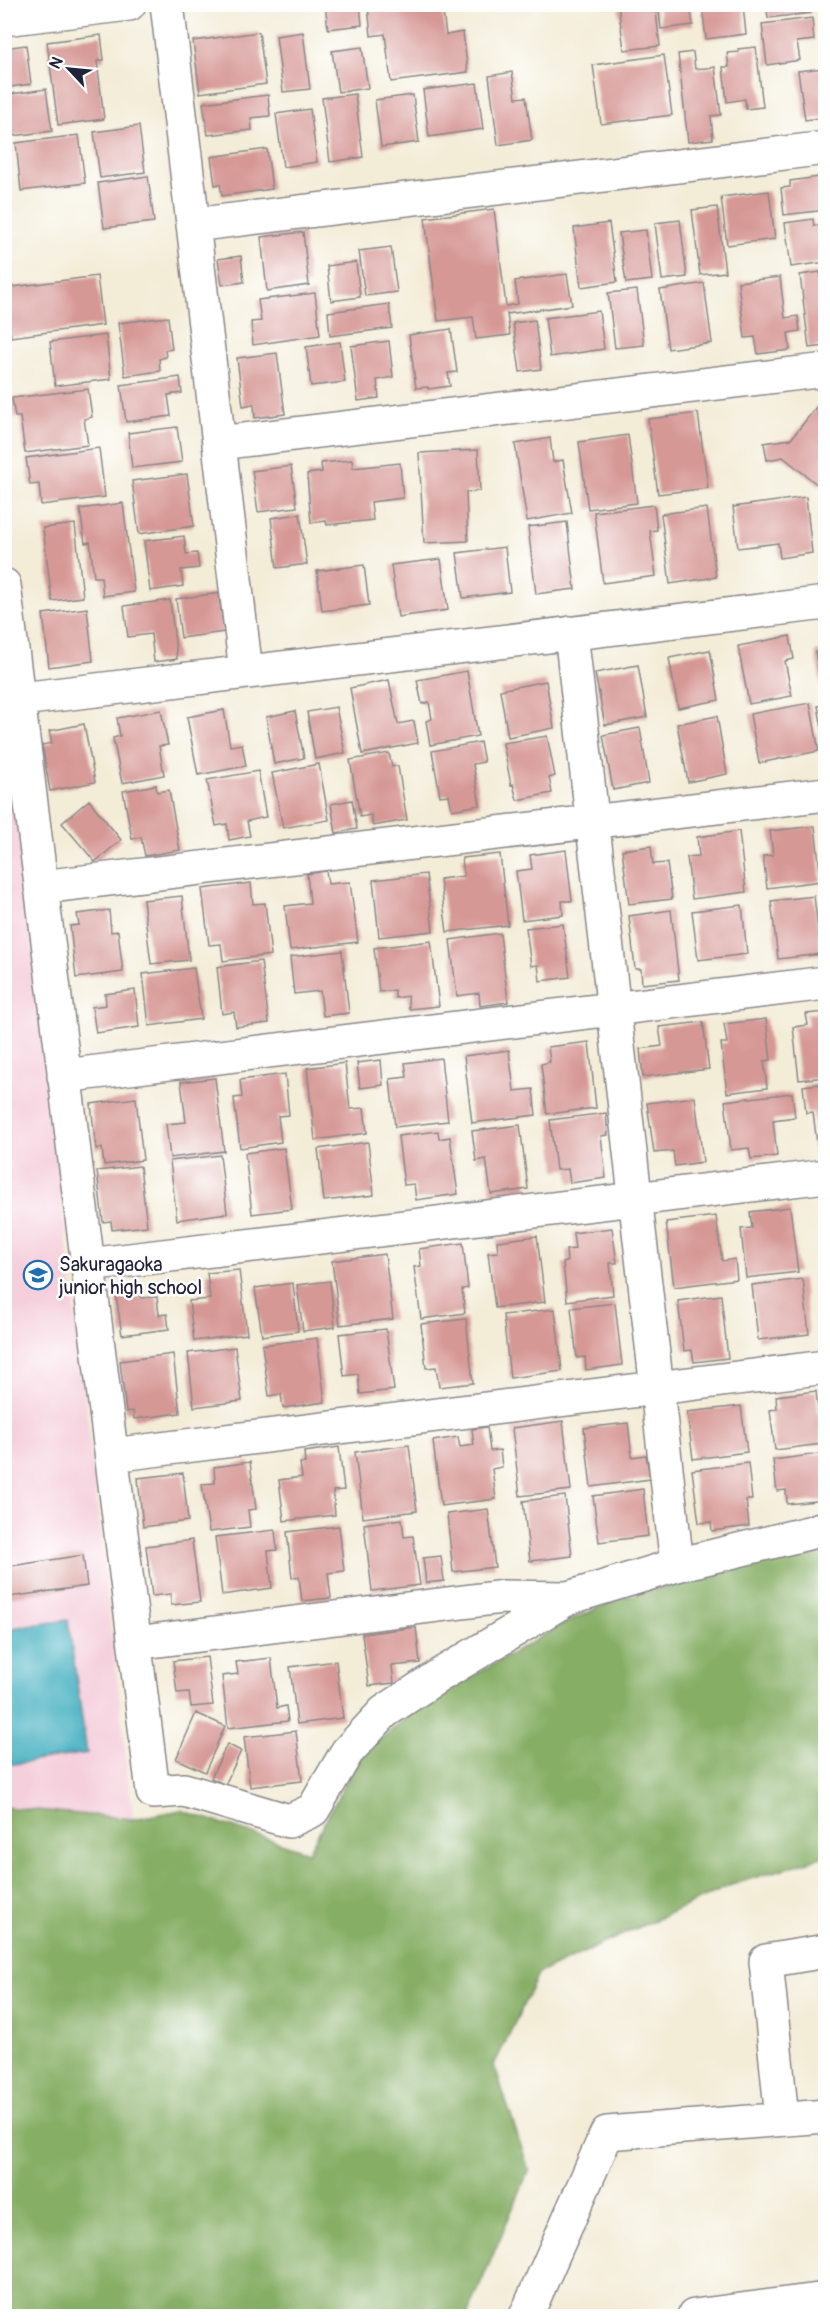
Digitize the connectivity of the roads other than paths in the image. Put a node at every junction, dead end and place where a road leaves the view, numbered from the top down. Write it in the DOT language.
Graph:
graph roads {
  1 [pos="129,4"];
  2 [pos="167,4"];
  3 [pos="4,19"];
  4 [pos="825,148"];
  5 [pos="193,225"];
  6 [pos="825,370"];
  7 [pos="219,443"];
  8 [pos="4,585"];
  9 [pos="825,603"];
  10 [pos="571,633"];
  11 [pos="246,672"];
  12 [pos="11,700"];
  13 [pos="825,794"];
  14 [pos="592,821"];
  15 [pos="41,887"];
  16 [pos="825,983"];
  17 [pos="614,1009"];
  18 [pos="64,1076"];
  19 [pos="825,1176"];
  20 [pos="636,1198"];
  21 [pos="88,1265"];
  22 [pos="825,1367"];
  23 [pos="657,1388"];
  24 [pos="112,1455"];
  25 [pos="825,1527"];
  26 [pos="677,1565"];
  27 [pos="568,1598"];
  28 [pos="135,1643"];
  29 [pos="825,1951"];
  30 [pos="825,2116"];
  31 [pos="782,2119"];
  32 [pos="825,2299"];
  33 [pos="526,2316"];
  34 [pos="694,2316"];
  1 -- 3 [label="street"];
  2 -- 5 [label="street"];
  4 -- 5 [label="street"];
  5 -- 7 [label="street"];
  6 -- 7 [label="street"];
  7 -- 11 [label="street"];
  8 -- 12 [label="street"];
  9 -- 10 [label="street"];
  10 -- 11 [label="street"];
  10 -- 14 [label="street"];
  11 -- 12 [label="street"];
  12 -- 15 [label="street"];
  13 -- 14 [label="street"];
  14 -- 15 [label="street"];
  14 -- 17 [label="street"];
  15 -- 18 [label="street"];
  16 -- 17 [label="street"];
  17 -- 18 [label="street"];
  17 -- 20 [label="street"];
  18 -- 21 [label="street"];
  19 -- 20 [label="street"];
  20 -- 21 [label="street"];
  20 -- 23 [label="street"];
  21 -- 24 [label="street"];
  22 -- 23 [label="street"];
  23 -- 24 [label="street"];
  23 -- 26 [label="street"];
  24 -- 28 [label="street"];
  25 -- 26 [label="street"];
  26 -- 27 [label="street"];
  27 -- 28 [label="street"];
  27 -- 28 [label="street"];
  29 -- 31 [label="street"];
  30 -- 31 [label="street"];
  31 -- 33 [label="street"];
  32 -- 34 [label="street"];
}
